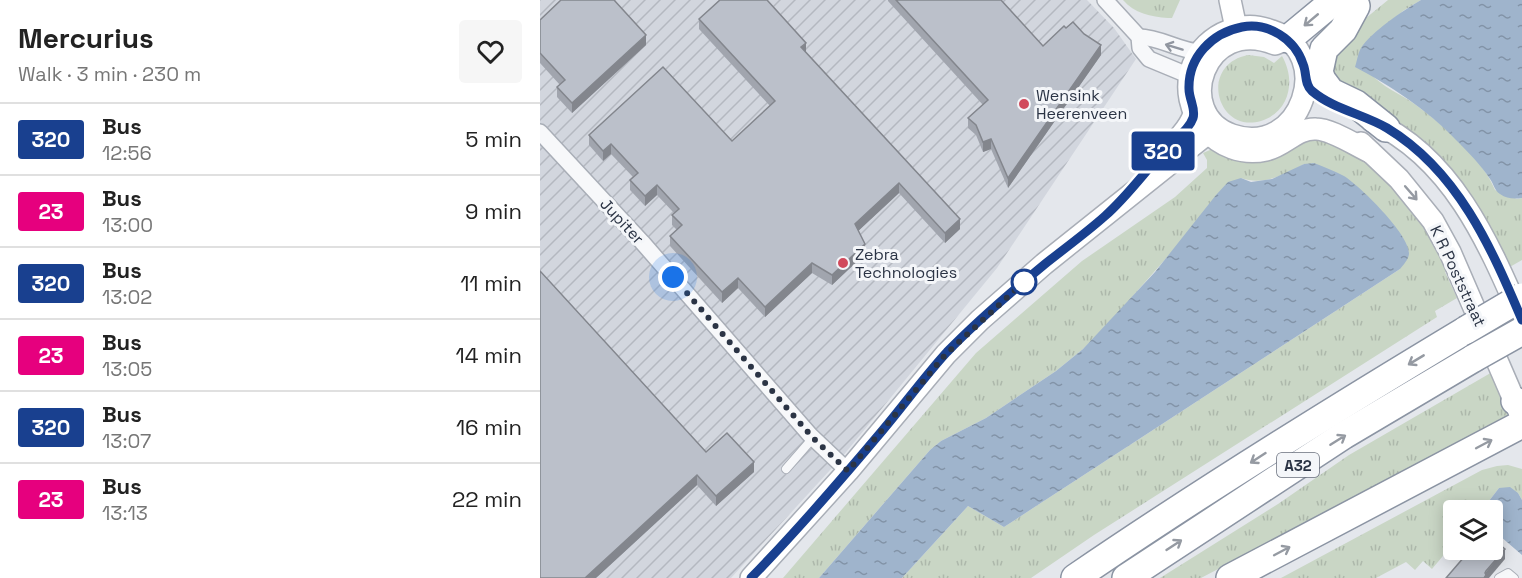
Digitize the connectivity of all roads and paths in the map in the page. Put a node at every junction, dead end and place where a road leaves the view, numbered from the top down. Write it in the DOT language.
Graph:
graph roads {
  1 [pos="1105,0"];
  2 [pos="1230,0"];
  3 [pos="1244,0"];
  4 [pos="1352,2"];
  5 [pos="1260,26"];
  6 [pos="1233,35"];
  7 [pos="1139,37"];
  8 [pos="1287,39"];
  9 [pos="1200,52"];
  10 [pos="1305,74"];
  11 [pos="1195,79"];
  12 [pos="1194,114"];
  13 [pos="1295,126"];
  14 [pos="1386,128"];
  15 [pos="540,132"];
  16 [pos="1218,134"];
  17 [pos="1107,214"];
  18 [pos="1522,297"];
  19 [pos="1522,320"];
  20 [pos="1522,331"];
  21 [pos="1520,411"];
  22 [pos="813,438"];
  23 [pos="786,470"];
  24 [pos="848,471"];
  25 [pos="751,578"];
  26 [pos="1075,578"];
  27 [pos="1126,578"];
  28 [pos="1230,578"];
  29 [pos="1499,578"];
  30 [pos="1514,578"];
  1 -- 7 [label="street"];
  2 -- 6 [label="main road"];
  3 -- 5 [label="main road"];
  4 -- 8 [label="highway, one-way"];
  4 -- 10 [label="highway"];
  4 -- 14 [label="highway"];
  5 -- 6 [label="main road"];
  5 -- 8 [label="main road"];
  6 -- 8 [label="main road"];
  6 -- 9 [label="main road"];
  6 -- 11 [label="main road"];
  9 -- 7 [label="street, one-way"];
  7 -- 11 [label="street"];
  8 -- 10 [label="main road"];
  9 -- 11 [label="main road"];
  10 -- 13 [label="main road"];
  10 -- 14 [label="main road"];
  11 -- 12 [label="main road"];
  11 -- 16 [label="main road"];
  12 -- 16 [label="main road"];
  12 -- 17 [label="main road"];
  13 -- 16 [label="main road"];
  13 -- 21 [label="main road, K R Poststraat, one-way"];
  14 -- 19 [label="main road"];
  15 -- 22 [label="street, Jupiter"];
  16 -- 17 [label="main road"];
  17 -- 24 [label="main road"];
  18 -- 26 [label="highway, A32, one-way, bridge"];
  27 -- 20 [label="highway, A32, one-way, bridge"];
  28 -- 21 [label="highway, one-way"];
  22 -- 23 [label="lane"];
  22 -- 24 [label="street, Jupiter"];
  24 -- 25 [label="main road"];
  29 -- 30 [label="lane"];
}
